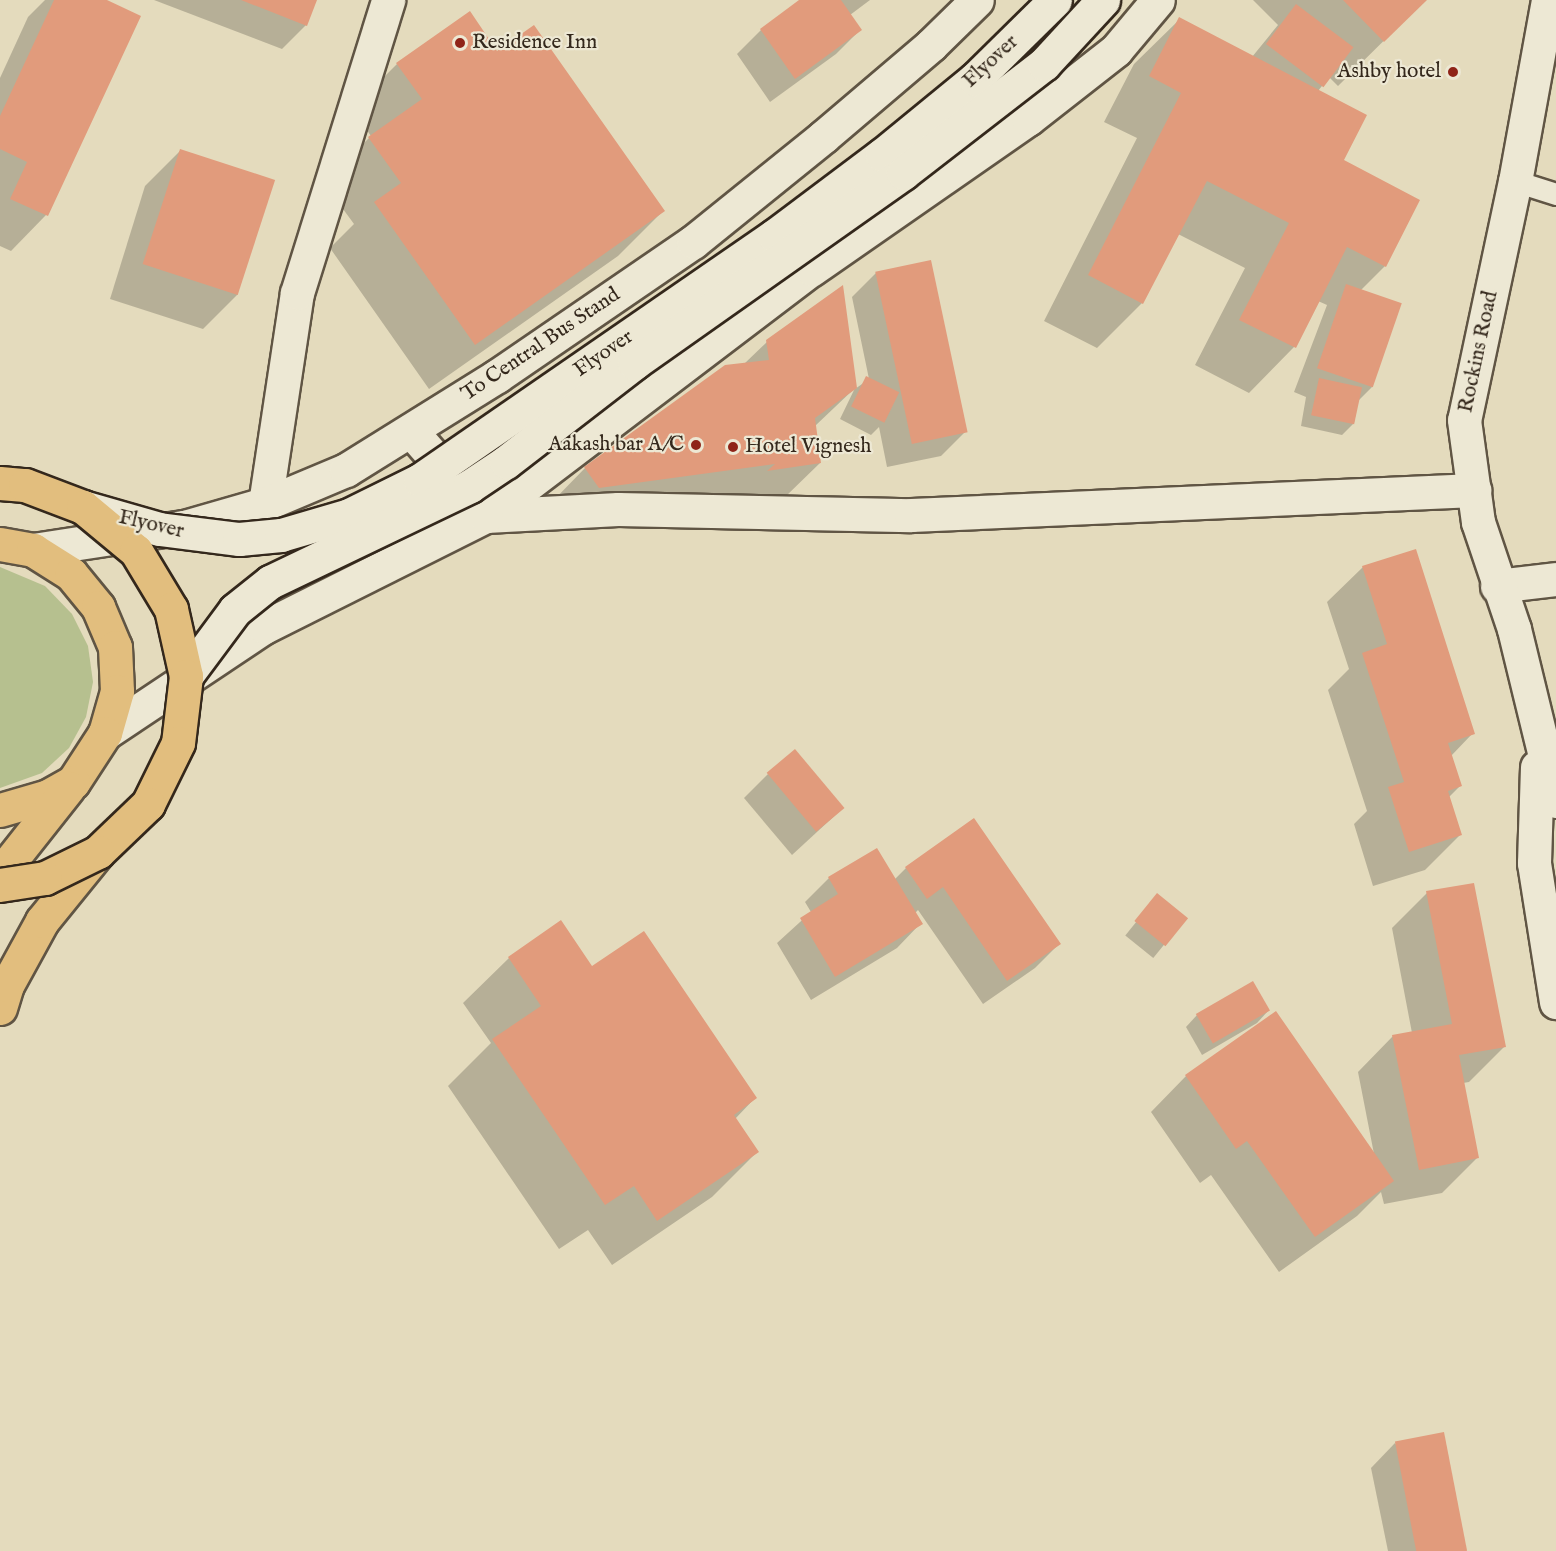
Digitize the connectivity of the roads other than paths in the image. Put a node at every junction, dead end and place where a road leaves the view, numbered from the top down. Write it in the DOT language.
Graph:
graph roads {
  1 [pos="388,0"];
  2 [pos="976,0"];
  3 [pos="1055,0"];
  4 [pos="1103,0"];
  5 [pos="1158,0"];
  6 [pos="1548,0"];
  7 [pos="1515,181"];
  8 [pos="1556,194"];
  9 [pos="411,431"];
  10 [pos="0,483"];
  11 [pos="1474,490"];
  12 [pos="265,504"];
  13 [pos="83,507"];
  14 [pos="486,516"];
  15 [pos="0,544"];
  16 [pos="33,550"];
  17 [pos="1556,579"];
  18 [pos="1497,586"];
  19 [pos="186,676"];
  20 [pos="105,733"];
  21 [pos="1538,735"];
  22 [pos="73,782"];
  23 [pos="1556,801"];
  24 [pos="0,810"];
  25 [pos="98,852"];
  26 [pos="0,874"];
  27 [pos="0,885"];
  28 [pos="1556,1002"];
  29 [pos="0,1008"];
  1 -- 12 [label="street"];
  2 -- 9 [label="street, To Central Bus Stand"];
  3 -- 13 [label="street, Flyover, bridge"];
  4 -- 19 [label="street, Flyover, bridge"];
  5 -- 14 [label="street"];
  6 -- 7 [label="street, Rockins Road"];
  7 -- 8 [label="lane"];
  7 -- 11 [label="street, Rockins Road"];
  9 -- 12 [label="street, To Central Bus Stand"];
  9 -- 14 [label="street"];
  10 -- 13 [label="main road, bridge"];
  11 -- 14 [label="street"];
  11 -- 18 [label="street, Rockins Road"];
  12 -- 16 [label="street, To Central Bus Stand"];
  13 -- 19 [label="main road, bridge"];
  14 -- 20 [label="street"];
  15 -- 16 [label="main road"];
  16 -- 20 [label="main road"];
  17 -- 18 [label="street"];
  18 -- 21 [label="street, Rockins Road"];
  19 -- 25 [label="main road, bridge"];
  20 -- 22 [label="main road"];
  21 -- 23 [label="street, Rockins Road"];
  21 -- 28 [label="street, Rockins Road"];
  22 -- 24 [label="main road"];
  22 -- 26 [label="main road"];
  25 -- 27 [label="main road, bridge"];
  25 -- 29 [label="main road"];
}
